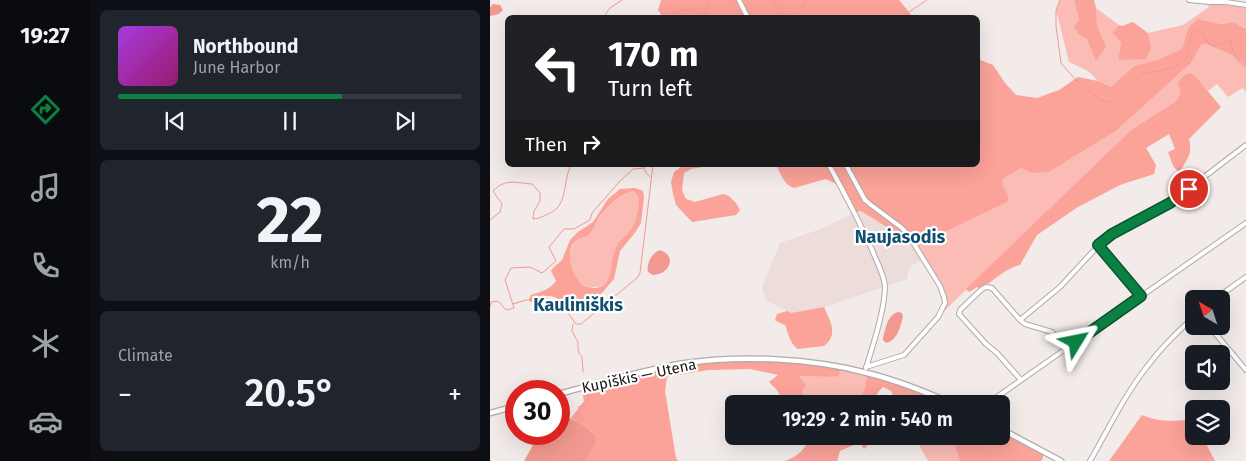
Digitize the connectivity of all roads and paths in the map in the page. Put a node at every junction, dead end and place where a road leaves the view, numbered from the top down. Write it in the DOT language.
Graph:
graph roads {
  1 [pos="739,0"];
  2 [pos="1189,0"];
  3 [pos="1209,1"];
  4 [pos="1225,1"];
  5 [pos="1246,5"];
  6 [pos="746,15"];
  7 [pos="1246,145"];
  8 [pos="830,167"];
  9 [pos="847,167"];
  10 [pos="1246,223"];
  11 [pos="1098,245"];
  12 [pos="1246,277"];
  13 [pos="1228,290"];
  14 [pos="1141,296"];
  15 [pos="1020,320"];
  16 [pos="1185,325"];
  17 [pos="1217,335"];
  18 [pos="1065,349"];
  19 [pos="865,370"];
  20 [pos="1246,370"];
  21 [pos="1021,380"];
  22 [pos="570,391"];
  23 [pos="931,395"];
  24 [pos="1000,395"];
  25 [pos="505,409"];
  26 [pos="490,413"];
  27 [pos="1010,434"];
  28 [pos="1061,461"];
  29 [pos="1090,461"];
  1 -- 6 [label="street"];
  2 -- 3 [label="street"];
  3 -- 4 [label="street"];
  4 -- 5 [label="street"];
  7 -- 11 [label="street"];
  8 -- 19 [label="street"];
  9 -- 19 [label="street"];
  10 -- 14 [label="street"];
  11 -- 14 [label="street"];
  11 -- 15 [label="street"];
  12 -- 13 [label="street"];
  14 -- 18 [label="street"];
  15 -- 18 [label="street"];
  15 -- 21 [label="street"];
  16 -- 29 [label="street"];
  17 -- 20 [label="street"];
  18 -- 21 [label="street"];
  19 -- 22 [label="main road, Kupiškis — Utena"];
  19 -- 23 [label="main road, Kupiškis — Utena"];
  21 -- 24 [label="street"];
  25 -- 26 [label="main road"];
  27 -- 28 [label="main road"];
}
